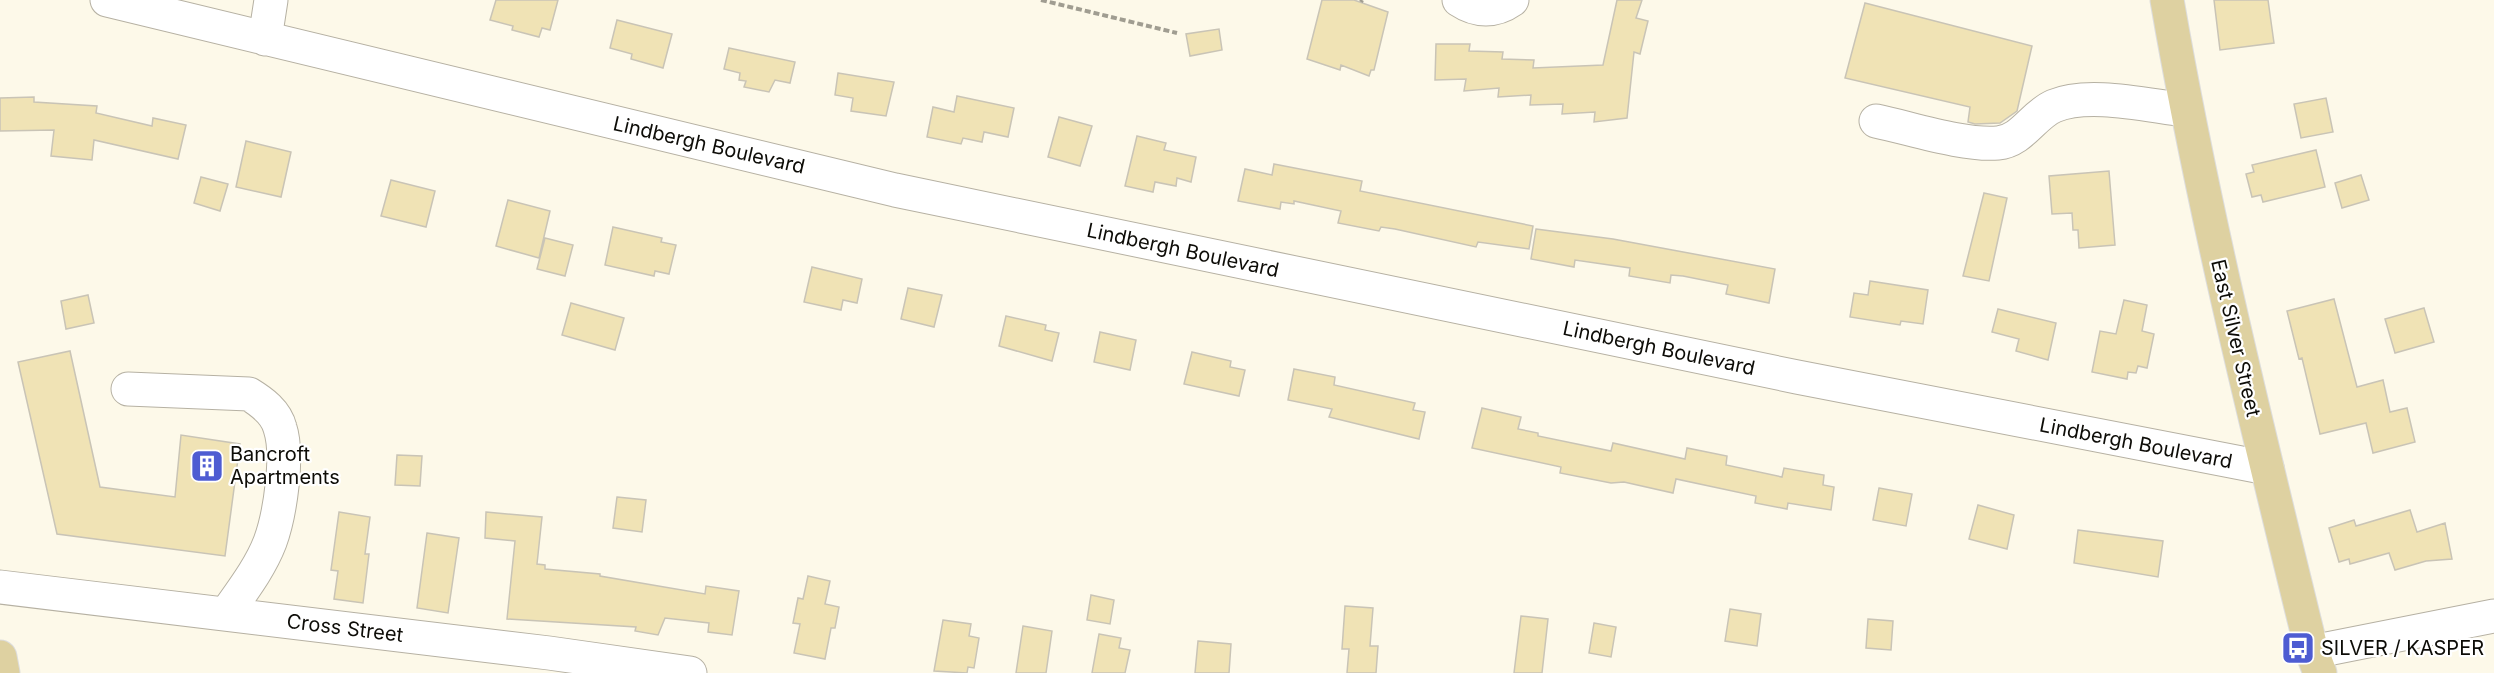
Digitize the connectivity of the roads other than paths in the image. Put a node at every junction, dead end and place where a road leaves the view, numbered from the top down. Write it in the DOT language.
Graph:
graph roads {
  1 [pos="106,0"];
  2 [pos="271,0"];
  3 [pos="1459,0"];
  4 [pos="1512,0"];
  5 [pos="2167,0"];
  6 [pos="265,39"];
  7 [pos="2186,110"];
  8 [pos="1876,121"];
  9 [pos="128,389"];
  10 [pos="2267,468"];
  11 [pos="0,587"];
  12 [pos="226,614"];
  13 [pos="2494,615"];
  14 [pos="0,657"];
  15 [pos="2316,662"];
  16 [pos="675,672"];
  17 [pos="3,673"];
  1 -- 6 [label="street, Lindbergh Boulevard"];
  2 -- 6 [label="street"];
  3 -- 4 [label="street"];
  5 -- 7 [label="main road, East Silver Street"];
  6 -- 10 [label="street, Lindbergh Boulevard"];
  7 -- 8 [label="street"];
  7 -- 10 [label="main road, East Silver Street"];
  9 -- 12 [label="street"];
  10 -- 15 [label="main road, East Silver Street"];
  11 -- 12 [label="street, Cross Street"];
  12 -- 16 [label="street, Cross Street"];
  13 -- 15 [label="street"];
  14 -- 17 [label="main road"];
}
